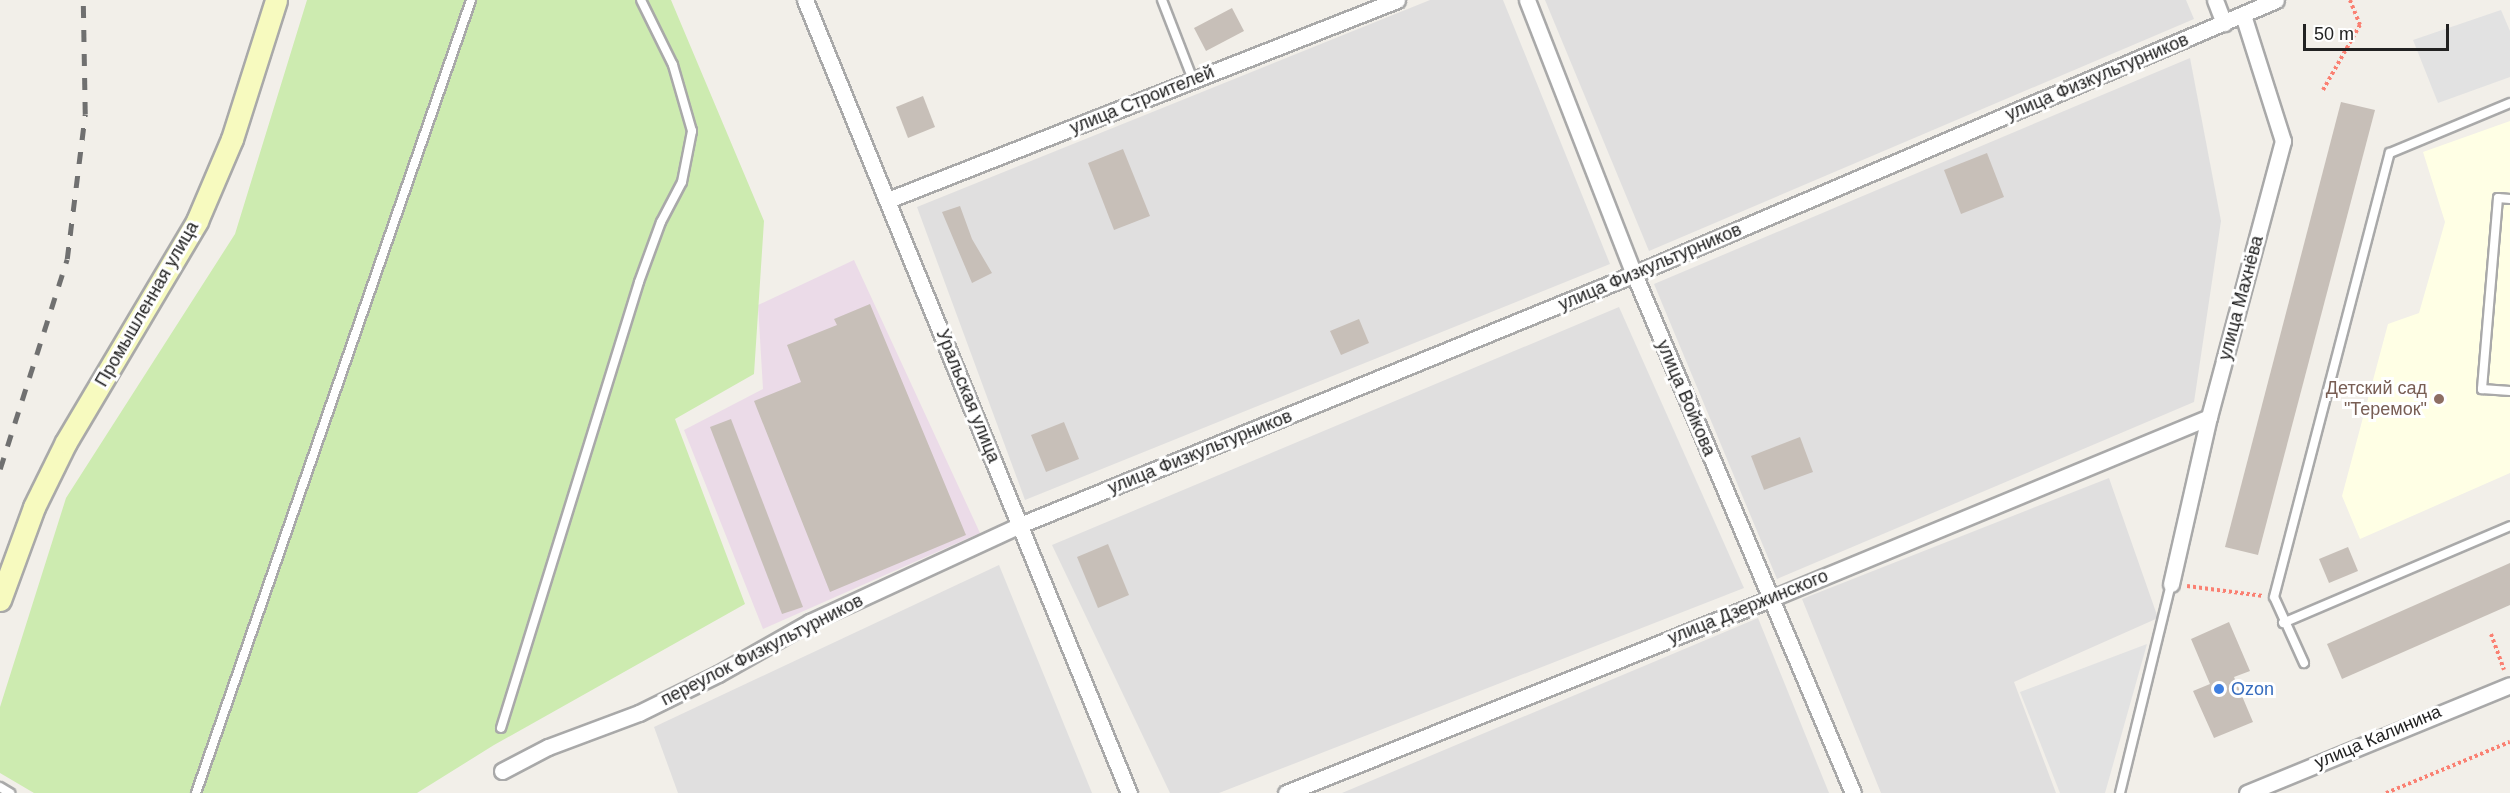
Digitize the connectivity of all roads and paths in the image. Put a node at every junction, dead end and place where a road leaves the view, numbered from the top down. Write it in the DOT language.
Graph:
graph roads {
  1 [pos="276,0"];
  2 [pos="471,0"];
  3 [pos="641,0"];
  4 [pos="805,0"];
  5 [pos="1162,0"];
  6 [pos="1397,0"];
  7 [pos="1527,0"];
  8 [pos="2215,0"];
  9 [pos="2276,0"];
  10 [pos="2350,0"];
  11 [pos="2243,15"];
  12 [pos="2224,23"];
  13 [pos="1193,80"];
  14 [pos="2323,90"];
  15 [pos="2510,103"];
  16 [pos="2510,199"];
  17 [pos="888,200"];
  18 [pos="1634,274"];
  19 [pos="2510,391"];
  20 [pos="2209,417"];
  21 [pos="1020,525"];
  22 [pos="2510,526"];
  23 [pos="2171,584"];
  24 [pos="2274,597"];
  25 [pos="1770,599"];
  26 [pos="0,600"];
  27 [pos="2283,623"];
  28 [pos="2491,634"];
  29 [pos="2304,663"];
  30 [pos="2510,685"];
  31 [pos="501,728"];
  32 [pos="2510,742"];
  33 [pos="502,771"];
  34 [pos="0,787"];
  35 [pos="10,793"];
  36 [pos="196,793"];
  37 [pos="1130,793"];
  38 [pos="1286,793"];
  39 [pos="1852,793"];
  40 [pos="2120,793"];
  41 [pos="2247,793"];
  42 [pos="2386,793"];
  1 -- 26 [label="main road, Промышленная улица"];
  2 -- 36 [label="lane"];
  3 -- 31 [label="lane"];
  4 -- 17 [label="street, Уральская улица"];
  5 -- 13 [label="lane"];
  6 -- 13 [label="street, улица Строителей"];
  7 -- 18 [label="street, улица Войкова"];
  8 -- 12 [label="street"];
  9 -- 11 [label="street, улица Физкультурников"];
  10 -- 14 [label="path"];
  11 -- 12 [label="street, улица Физкультурников"];
  11 -- 20 [label="street, улица Махнёва"];
  12 -- 18 [label="street, улица Физкультурников"];
  13 -- 17 [label="street, улица Строителей"];
  15 -- 24 [label="lane"];
  16 -- 19 [label="lane"];
  17 -- 21 [label="street, Уральская улица"];
  18 -- 21 [label="street, улица Физкультурников"];
  18 -- 25 [label="street, улица Войкова"];
  20 -- 23 [label="street, улица Махнёва"];
  20 -- 25 [label="street, улица Дзержинского"];
  21 -- 33 [label="street, переулок Физкультурников"];
  21 -- 37 [label="street, Уральская улица"];
  22 -- 27 [label="lane"];
  23 -- 24 [label="path"];
  23 -- 40 [label="lane"];
  24 -- 27 [label="lane"];
  25 -- 38 [label="street, улица Дзержинского"];
  25 -- 39 [label="street, улица Войкова"];
  27 -- 29 [label="lane"];
  28 -- 30 [label="path"];
  30 -- 41 [label="street, улица Калинина"];
  32 -- 42 [label="path"];
  34 -- 35 [label="lane"];
}
